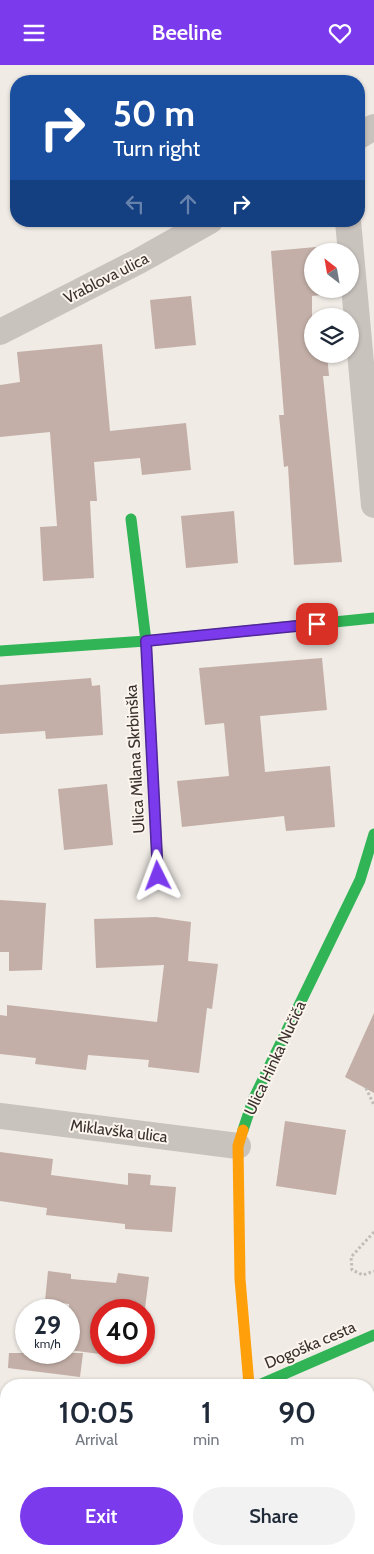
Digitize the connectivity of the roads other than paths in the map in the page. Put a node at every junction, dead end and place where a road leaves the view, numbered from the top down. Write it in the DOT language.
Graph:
graph roads {
  1 [pos="199,227"];
  2 [pos="349,227"];
  3 [pos="0,332"];
  4 [pos="374,505"];
  5 [pos="131,519"];
  6 [pos="374,618"];
  7 [pos="146,641"];
  8 [pos="0,651"];
  9 [pos="374,834"];
  10 [pos="158,876"];
  11 [pos="0,1116"];
  12 [pos="238,1146"];
  13 [pos="374,1335"];
  14 [pos="248,1379"];
  15 [pos="273,1379"];
  1 -- 3 [label="street, Vrablova ulica"];
  2 -- 4 [label="street"];
  5 -- 7 [label="street, Ulica Milana Skrbinška"];
  6 -- 7 [label="street"];
  7 -- 8 [label="street"];
  7 -- 10 [label="street, Ulica Milana Skrbinška"];
  9 -- 12 [label="street, Ulica Hinka Nučiča"];
  11 -- 12 [label="street, Miklavška ulica"];
  12 -- 14 [label="street, Ulica Hinka Nučiča"];
  13 -- 15 [label="street, Dogoška cesta"];
}
